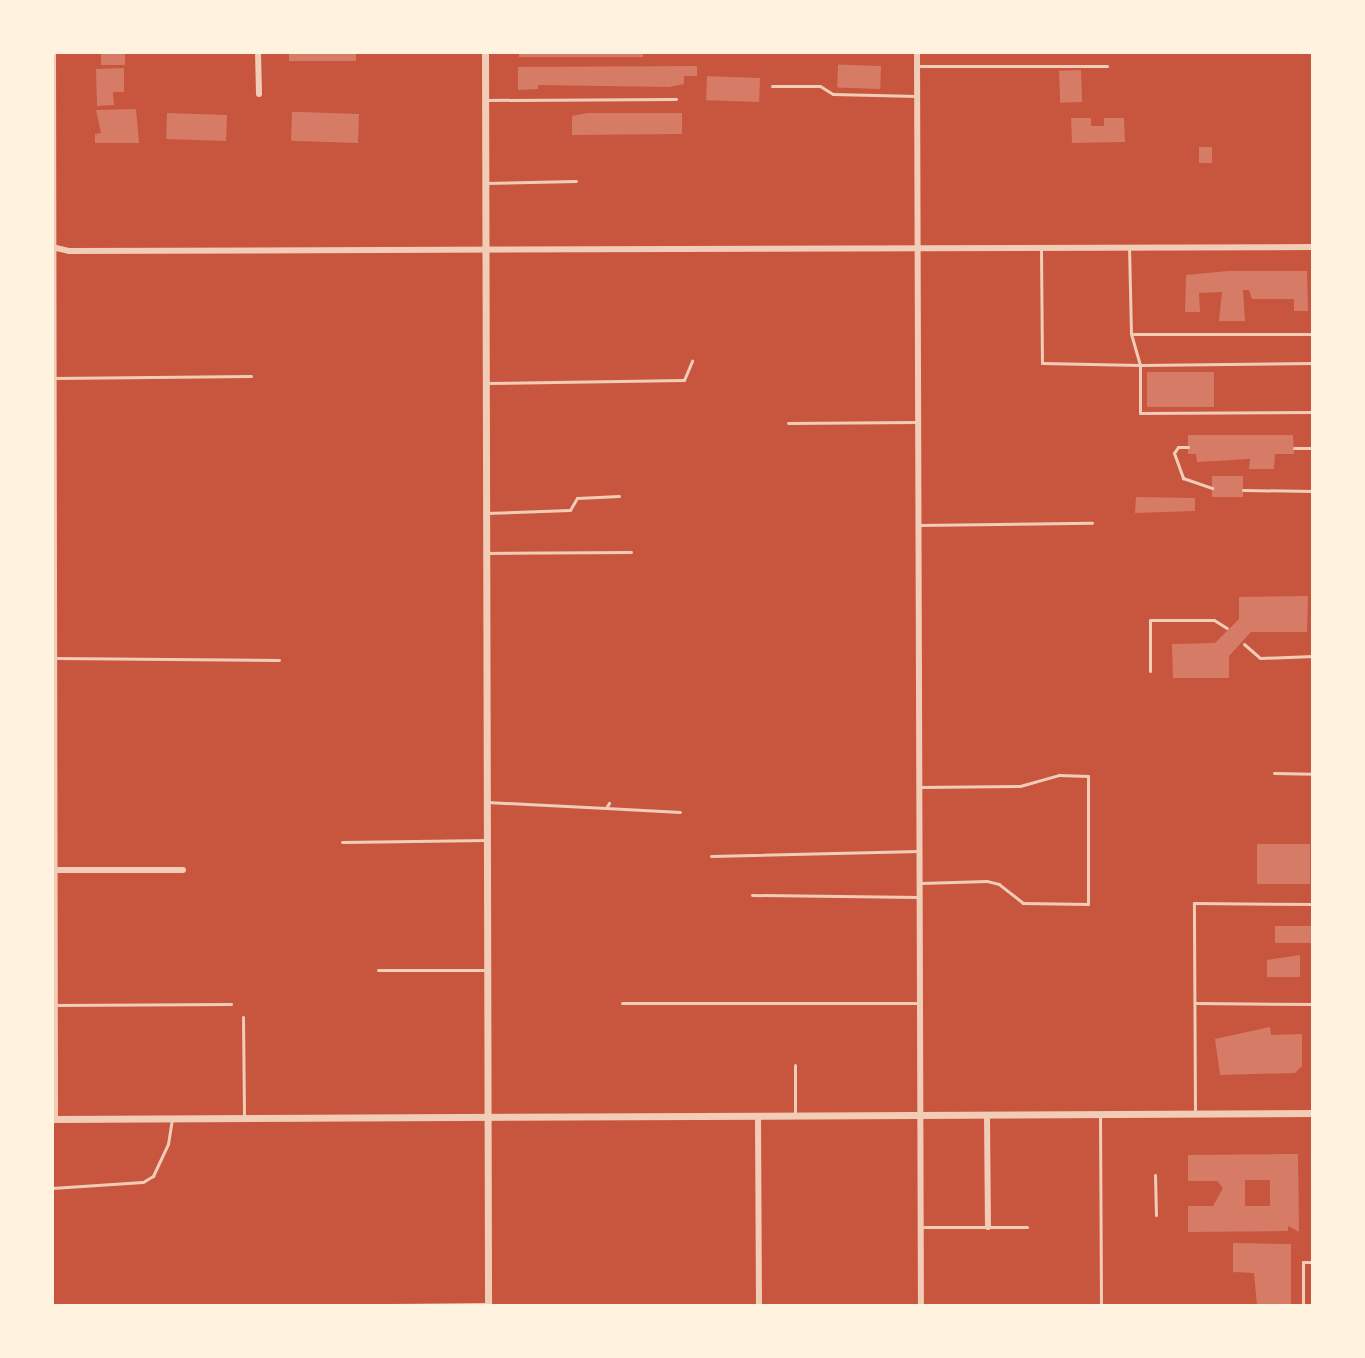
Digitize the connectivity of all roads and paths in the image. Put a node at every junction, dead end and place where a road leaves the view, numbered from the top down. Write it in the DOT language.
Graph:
graph roads {
  1 [pos="53,52"];
  2 [pos="258,52"];
  3 [pos="485,52"];
  4 [pos="917,52"];
  5 [pos="917,66"];
  6 [pos="1107,66"];
  7 [pos="772,86"];
  8 [pos="259,94"];
  9 [pos="917,96"];
  10 [pos="676,99"];
  11 [pos="485,100"];
  12 [pos="576,181"];
  13 [pos="485,183"];
  14 [pos="52,247"];
  15 [pos="1313,247"];
  16 [pos="1129,248"];
  17 [pos="918,249"];
  18 [pos="1041,249"];
  19 [pos="485,251"];
  20 [pos="1131,334"];
  21 [pos="1313,334"];
  22 [pos="692,361"];
  23 [pos="1313,363"];
  24 [pos="1140,365"];
  25 [pos="251,376"];
  26 [pos="53,378"];
  27 [pos="486,383"];
  28 [pos="1313,412"];
  29 [pos="918,422"];
  30 [pos="788,423"];
  31 [pos="52,433"];
  32 [pos="1188,447"];
  33 [pos="1294,448"];
  34 [pos="1313,448"];
  35 [pos="1212,488"];
  36 [pos="1243,490"];
  37 [pos="1313,491"];
  38 [pos="619,496"];
  39 [pos="53,502"];
  40 [pos="486,513"];
  41 [pos="1092,523"];
  42 [pos="918,525"];
  43 [pos="631,552"];
  44 [pos="486,553"];
  45 [pos="1227,628"];
  46 [pos="1244,644"];
  47 [pos="1313,656"];
  48 [pos="54,658"];
  49 [pos="279,660"];
  50 [pos="1150,671"];
  51 [pos="53,688"];
  52 [pos="53,758"];
  53 [pos="1274,773"];
  54 [pos="1313,774"];
  55 [pos="919,787"];
  56 [pos="487,802"];
  57 [pos="680,812"];
  58 [pos="487,840"];
  59 [pos="342,842"];
  60 [pos="919,851"];
  61 [pos="711,856"];
  62 [pos="53,870"];
  63 [pos="183,870"];
  64 [pos="919,883"];
  65 [pos="752,895"];
  66 [pos="919,897"];
  67 [pos="1313,904"];
  68 [pos="378,970"];
  69 [pos="487,970"];
  70 [pos="53,974"];
  71 [pos="622,1003"];
  72 [pos="919,1003"];
  73 [pos="1195,1003"];
  74 [pos="231,1004"];
  75 [pos="1313,1004"];
  76 [pos="55,1005"];
  77 [pos="243,1017"];
  78 [pos="795,1065"];
  79 [pos="1313,1113"];
  80 [pos="1100,1114"];
  81 [pos="1195,1114"];
  82 [pos="919,1115"];
  83 [pos="987,1115"];
  84 [pos="758,1116"];
  85 [pos="795,1116"];
  86 [pos="488,1117"];
  87 [pos="172,1118"];
  88 [pos="244,1118"];
  89 [pos="54,1119"];
  90 [pos="1155,1175"];
  91 [pos="52,1188"];
  92 [pos="1156,1215"];
  93 [pos="920,1227"];
  94 [pos="988,1227"];
  95 [pos="1027,1227"];
  96 [pos="1313,1262"];
  97 [pos="1101,1304"];
  98 [pos="488,1305"];
  99 [pos="293,1306"];
  100 [pos="759,1306"];
  101 [pos="921,1306"];
  102 [pos="1303,1306"];
  1 -- 14 [label="street"];
  2 -- 8 [label="street"];
  3 -- 11 [label="street"];
  4 -- 5 [label="street"];
  5 -- 6 [label="lane"];
  5 -- 9 [label="street"];
  7 -- 9 [label="lane"];
  9 -- 17 [label="street"];
  10 -- 11 [label="lane"];
  11 -- 13 [label="street"];
  12 -- 13 [label="lane"];
  13 -- 19 [label="street"];
  14 -- 19 [label="street"];
  14 -- 26 [label="street"];
  15 -- 16 [label="street"];
  16 -- 18 [label="street"];
  16 -- 20 [label="lane"];
  17 -- 18 [label="street"];
  17 -- 19 [label="street"];
  17 -- 29 [label="street"];
  18 -- 24 [label="lane"];
  19 -- 27 [label="street"];
  20 -- 21 [label="lane"];
  20 -- 24 [label="lane"];
  22 -- 27 [label="lane"];
  23 -- 24 [label="lane"];
  24 -- 28 [label="lane"];
  25 -- 26 [label="lane"];
  26 -- 31 [label="street"];
  27 -- 40 [label="street"];
  29 -- 30 [label="lane"];
  29 -- 42 [label="street"];
  31 -- 39 [label="street"];
  32 -- 35 [label="lane"];
  33 -- 34 [label="lane"];
  36 -- 37 [label="lane"];
  38 -- 40 [label="lane"];
  39 -- 48 [label="street"];
  40 -- 44 [label="street"];
  41 -- 42 [label="lane"];
  42 -- 55 [label="street"];
  43 -- 44 [label="lane"];
  44 -- 56 [label="street"];
  45 -- 50 [label="lane"];
  46 -- 47 [label="lane"];
  48 -- 49 [label="lane"];
  48 -- 51 [label="street"];
  51 -- 52 [label="street"];
  52 -- 62 [label="street"];
  53 -- 54 [label="lane"];
  55 -- 60 [label="street"];
  55 -- 64 [label="lane"];
  56 -- 57 [label="lane"];
  56 -- 58 [label="street"];
  58 -- 59 [label="lane"];
  58 -- 69 [label="street"];
  60 -- 61 [label="lane"];
  60 -- 64 [label="street"];
  62 -- 63 [label="street"];
  62 -- 70 [label="street"];
  64 -- 66 [label="street"];
  65 -- 66 [label="lane"];
  66 -- 72 [label="street"];
  67 -- 73 [label="lane"];
  68 -- 69 [label="lane"];
  69 -- 86 [label="street"];
  70 -- 76 [label="street"];
  71 -- 72 [label="lane"];
  72 -- 82 [label="street"];
  73 -- 75 [label="lane"];
  73 -- 81 [label="lane"];
  74 -- 76 [label="lane"];
  76 -- 89 [label="street"];
  77 -- 88 [label="lane"];
  78 -- 85 [label="lane"];
  79 -- 81 [label="street"];
  80 -- 81 [label="street"];
  80 -- 83 [label="street"];
  80 -- 97 [label="lane"];
  82 -- 83 [label="street"];
  82 -- 85 [label="street"];
  82 -- 93 [label="street"];
  83 -- 94 [label="street"];
  84 -- 85 [label="street"];
  84 -- 86 [label="street"];
  84 -- 100 [label="street"];
  86 -- 88 [label="street"];
  86 -- 98 [label="street"];
  87 -- 88 [label="street"];
  87 -- 89 [label="street"];
  87 -- 91 [label="lane"];
  90 -- 92 [label="lane"];
  93 -- 94 [label="lane"];
  93 -- 101 [label="street"];
  94 -- 95 [label="lane"];
  96 -- 102 [label="lane"];
  98 -- 99 [label="lane"];
}
